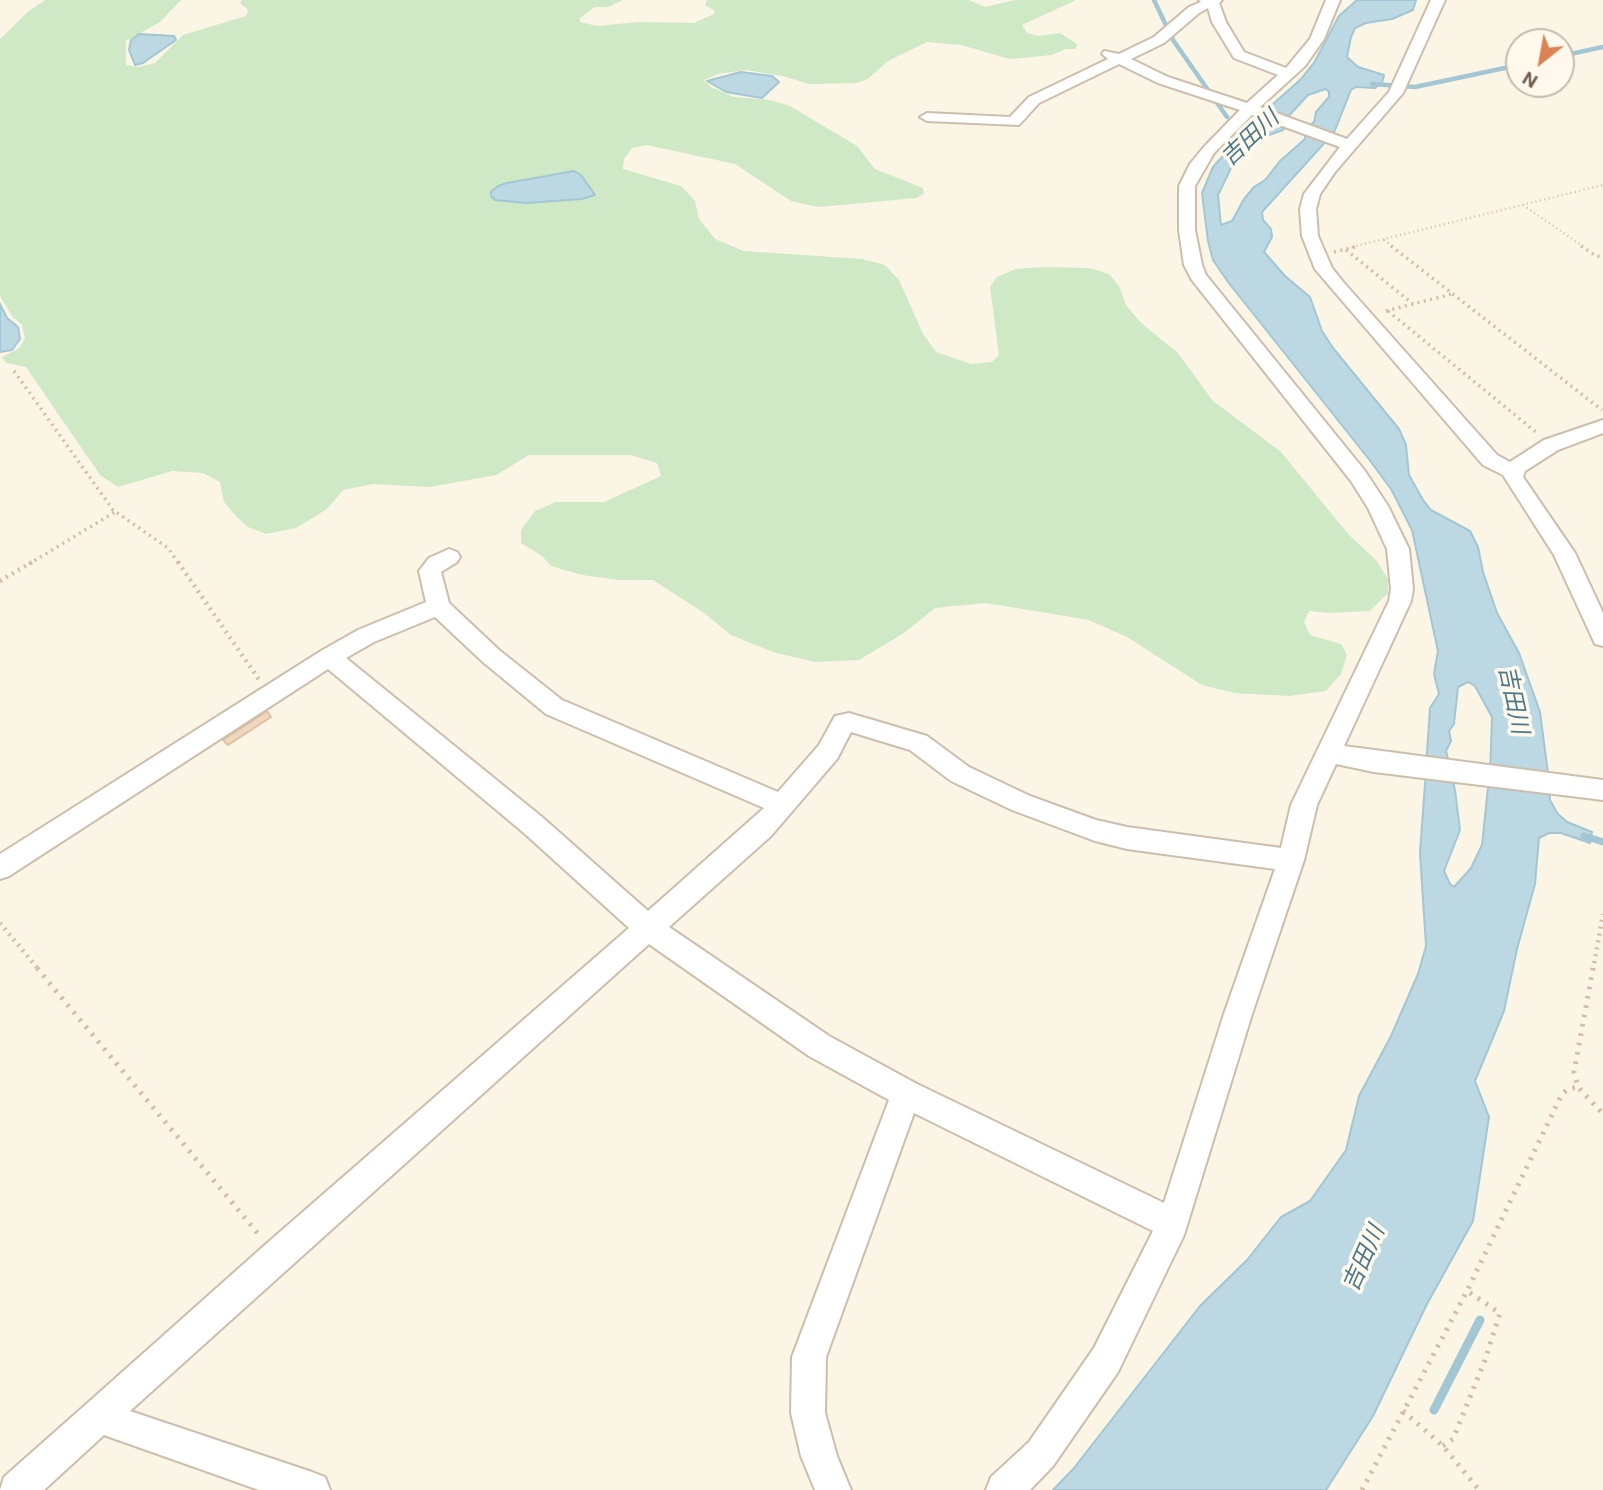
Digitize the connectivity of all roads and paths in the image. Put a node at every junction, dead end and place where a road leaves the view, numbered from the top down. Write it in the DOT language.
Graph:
graph roads {
  1 [pos="1333,0"];
  2 [pos="1438,0"];
  3 [pos="1211,1"];
  4 [pos="1113,56"];
  5 [pos="1290,74"];
  6 [pos="1253,110"];
  7 [pos="928,117"];
  8 [pos="1345,144"];
  9 [pos="1603,184"];
  10 [pos="1522,205"];
  11 [pos="1384,240"];
  12 [pos="1346,250"];
  13 [pos="1316,253"];
  14 [pos="1603,257"];
  15 [pos="1453,294"];
  16 [pos="1414,304"];
  17 [pos="1388,311"];
  18 [pos="1364,317"];
  19 [pos="14,371"];
  20 [pos="1603,411"];
  21 [pos="1603,426"];
  22 [pos="1551,445"];
  23 [pos="1513,472"];
  24 [pos="115,512"];
  25 [pos="449,557"];
  26 [pos="0,581"];
  27 [pos="437,608"];
  28 [pos="1603,638"];
  29 [pos="329,657"];
  30 [pos="270,695"];
  31 [pos="1326,753"];
  32 [pos="1603,790"];
  33 [pos="783,805"];
  34 [pos="1291,860"];
  35 [pos="0,868"];
  36 [pos="1603,914"];
  37 [pos="0,923"];
  38 [pos="648,928"];
  39 [pos="1578,1087"];
  40 [pos="906,1094"];
  41 [pos="1603,1114"];
  42 [pos="1173,1224"];
  43 [pos="276,1256"];
  44 [pos="1467,1292"];
  45 [pos="1403,1411"];
  46 [pos="103,1412"];
  47 [pos="1444,1446"];
  48 [pos="17,1490"];
  49 [pos="312,1490"];
  50 [pos="833,1490"];
  51 [pos="1003,1490"];
  52 [pos="1362,1490"];
  53 [pos="1479,1490"];
  1 -- 5 [label="street"];
  2 -- 8 [label="street"];
  3 -- 4 [label="street"];
  3 -- 5 [label="street"];
  4 -- 6 [label="street"];
  4 -- 7 [label="street"];
  5 -- 6 [label="street"];
  6 -- 8 [label="street"];
  6 -- 31 [label="street"];
  8 -- 13 [label="street"];
  9 -- 10 [label="path"];
  10 -- 11 [label="path"];
  10 -- 14 [label="path"];
  11 -- 12 [label="path"];
  11 -- 15 [label="path"];
  12 -- 13 [label="path"];
  12 -- 16 [label="path"];
  13 -- 18 [label="street"];
  15 -- 16 [label="path"];
  15 -- 20 [label="path"];
  16 -- 17 [label="path"];
  17 -- 18 [label="path"];
  17 -- 22 [label="path"];
  18 -- 23 [label="street"];
  19 -- 24 [label="path"];
  21 -- 22 [label="street"];
  22 -- 23 [label="street"];
  23 -- 28 [label="street"];
  24 -- 26 [label="path"];
  24 -- 30 [label="path"];
  25 -- 27 [label="street"];
  27 -- 29 [label="street"];
  27 -- 33 [label="street"];
  29 -- 30 [label="street"];
  29 -- 38 [label="street"];
  30 -- 35 [label="street"];
  31 -- 32 [label="street"];
  31 -- 34 [label="street"];
  33 -- 34 [label="street"];
  33 -- 38 [label="street"];
  34 -- 42 [label="street"];
  36 -- 39 [label="path"];
  37 -- 43 [label="path"];
  38 -- 40 [label="street"];
  38 -- 43 [label="street"];
  39 -- 41 [label="path"];
  39 -- 44 [label="path"];
  40 -- 42 [label="street"];
  40 -- 50 [label="street"];
  42 -- 51 [label="street"];
  43 -- 46 [label="street"];
  44 -- 45 [label="path"];
  44 -- 47 [label="path"];
  45 -- 47 [label="path"];
  45 -- 52 [label="path"];
  46 -- 48 [label="street"];
  46 -- 49 [label="street"];
  47 -- 53 [label="path"];
}
